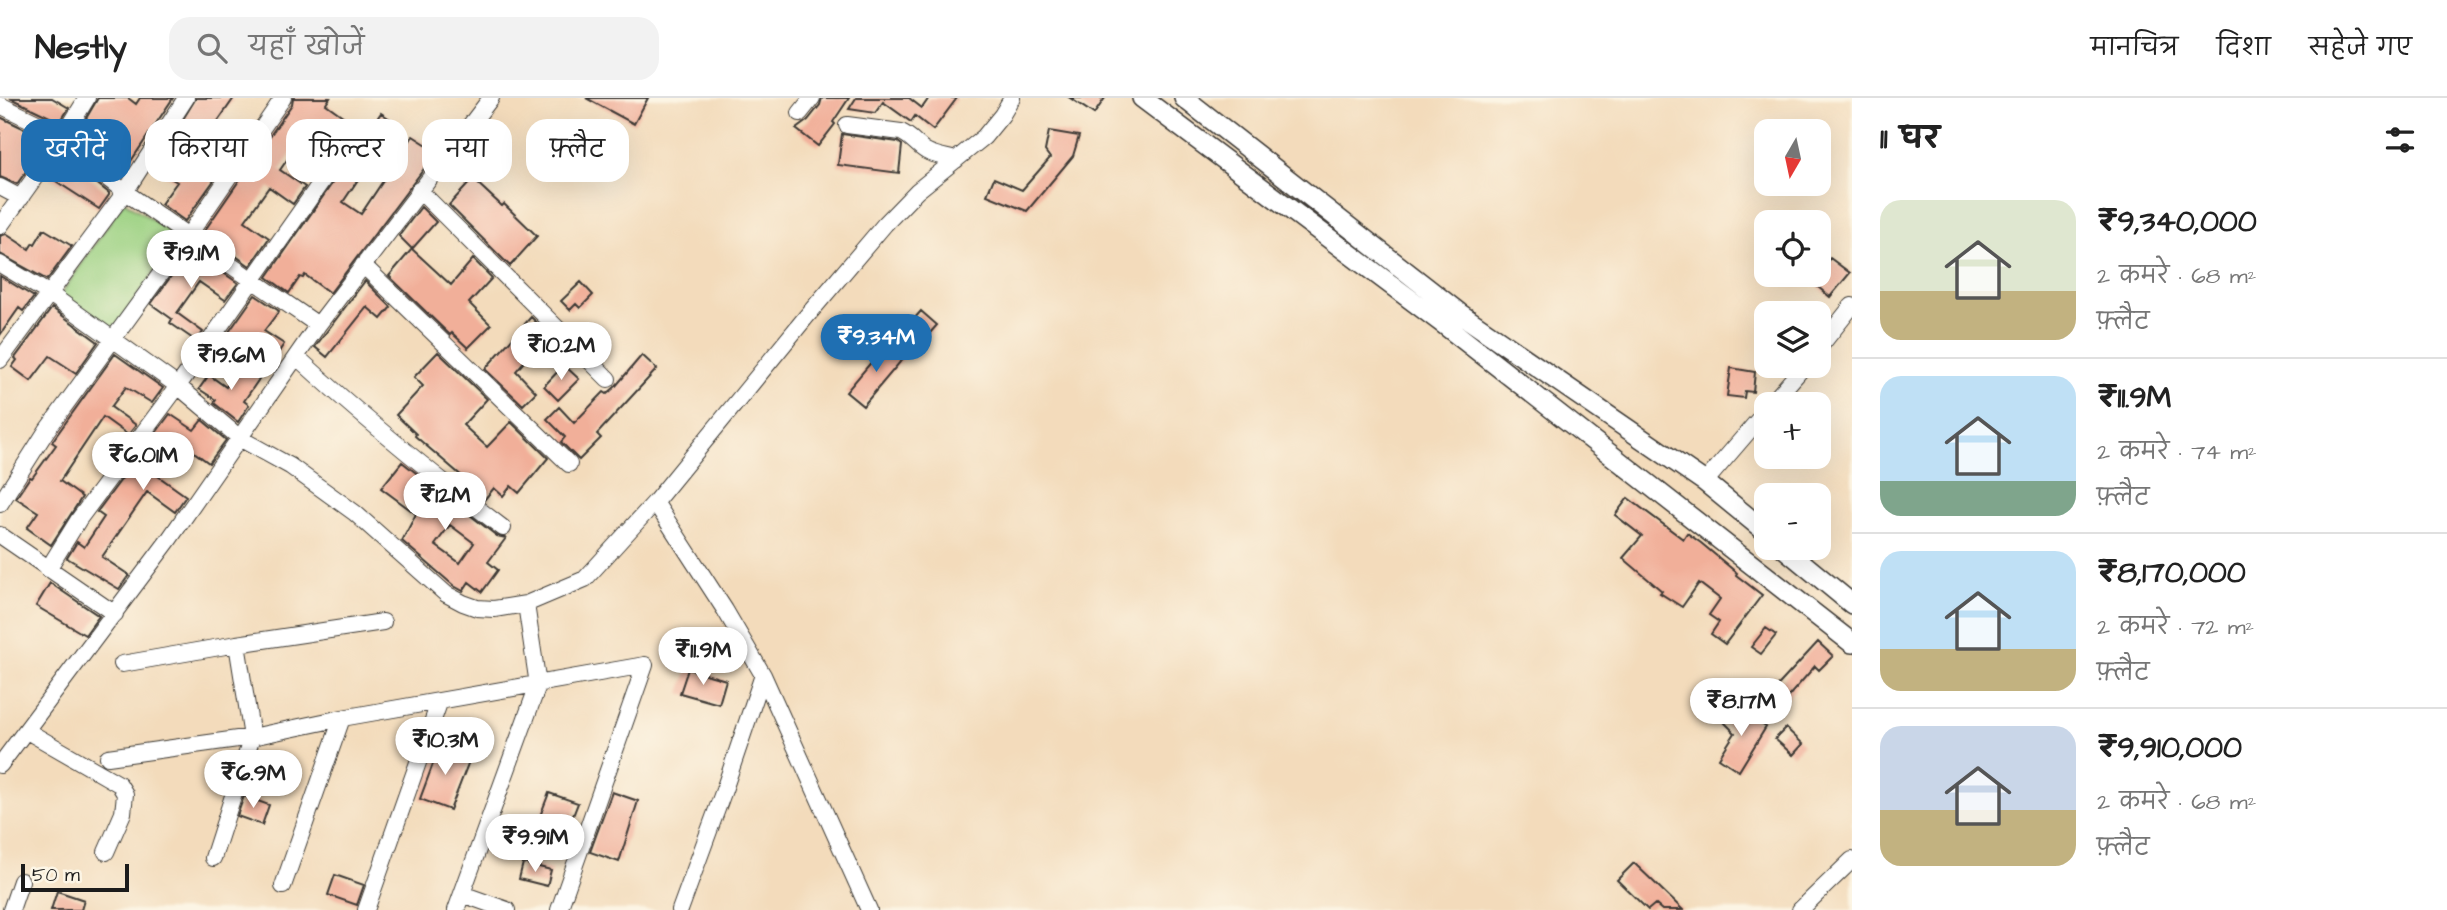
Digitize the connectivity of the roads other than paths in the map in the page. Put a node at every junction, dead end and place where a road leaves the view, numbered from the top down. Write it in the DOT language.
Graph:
graph roads {
  1 [pos="87,98"];
  2 [pos="186,98"];
  3 [pos="283,98"];
  4 [pos="491,98"];
  5 [pos="811,98"];
  6 [pos="1012,98"];
  7 [pos="1142,98"];
  8 [pos="1184,98"];
  9 [pos="0,105"];
  10 [pos="800,113"];
  11 [pos="26,119"];
  12 [pos="74,119"];
  13 [pos="847,125"];
  14 [pos="956,160"];
  15 [pos="32,182"];
  16 [pos="113,182"];
  17 [pos="321,182"];
  18 [pos="0,187"];
  19 [pos="419,190"];
  20 [pos="125,192"];
  21 [pos="21,198"];
  22 [pos="0,226"];
  23 [pos="188,236"];
  24 [pos="0,264"];
  25 [pos="363,265"];
  26 [pos="252,281"];
  27 [pos="50,295"];
  28 [pos="1852,306"];
  29 [pos="318,325"];
  30 [pos="1831,333"];
  31 [pos="112,339"];
  32 [pos="297,357"];
  33 [pos="0,360"];
  34 [pos="1794,378"];
  35 [pos="608,379"];
  36 [pos="178,386"];
  37 [pos="1781,392"];
  38 [pos="1754,425"];
  39 [pos="241,439"];
  40 [pos="569,464"];
  41 [pos="1705,482"];
  42 [pos="655,502"];
  43 [pos="0,504"];
  44 [pos="1754,522"];
  45 [pos="503,528"];
  46 [pos="0,535"];
  47 [pos="1799,560"];
  48 [pos="48,569"];
  49 [pos="526,604"];
  50 [pos="1852,604"];
  51 [pos="115,614"];
  52 [pos="383,622"];
  53 [pos="1852,643"];
  54 [pos="237,644"];
  55 [pos="122,664"];
  56 [pos="763,675"];
  57 [pos="538,685"];
  58 [pos="439,703"];
  59 [pos="342,718"];
  60 [pos="27,730"];
  61 [pos="252,737"];
  62 [pos="108,757"];
  63 [pos="0,765"];
  64 [pos="106,852"];
  65 [pos="213,858"];
  66 [pos="1852,860"];
  67 [pos="21,881"];
  68 [pos="283,886"];
  69 [pos="463,894"];
  70 [pos="12,910"];
  71 [pos="366,910"];
  72 [pos="456,910"];
  73 [pos="507,910"];
  74 [pos="559,910"];
  75 [pos="680,910"];
  76 [pos="869,910"];
  77 [pos="1800,910"];
  1 -- 12 [label="street"];
  2 -- 20 [label="street"];
  3 -- 23 [label="street"];
  4 -- 19 [label="street"];
  5 -- 10 [label="street"];
  6 -- 14 [label="street"];
  7 -- 53 [label="main road"];
  8 -- 41 [label="main road"];
  9 -- 11 [label="street"];
  13 -- 14 [label="street"];
  14 -- 42 [label="street"];
  15 -- 21 [label="street"];
  16 -- 20 [label="street"];
  17 -- 26 [label="street"];
  18 -- 21 [label="street"];
  19 -- 25 [label="street"];
  19 -- 35 [label="street"];
  20 -- 23 [label="street"];
  20 -- 27 [label="street"];
  21 -- 22 [label="street"];
  23 -- 26 [label="street"];
  23 -- 31 [label="street"];
  24 -- 27 [label="street"];
  25 -- 29 [label="street"];
  25 -- 40 [label="street"];
  26 -- 29 [label="street"];
  26 -- 36 [label="street"];
  27 -- 31 [label="street"];
  27 -- 33 [label="street"];
  28 -- 30 [label="street"];
  29 -- 32 [label="street"];
  31 -- 36 [label="street"];
  31 -- 43 [label="street"];
  32 -- 39 [label="street"];
  32 -- 45 [label="street"];
  34 -- 37 [label="street"];
  36 -- 39 [label="street"];
  36 -- 48 [label="street"];
  38 -- 41 [label="street"];
  39 -- 49 [label="street"];
  39 -- 51 [label="street"];
  41 -- 44 [label="main road"];
  42 -- 49 [label="street"];
  42 -- 56 [label="street"];
  46 -- 48 [label="street"];
  47 -- 50 [label="main road"];
  48 -- 51 [label="street"];
  49 -- 57 [label="street"];
  51 -- 60 [label="street"];
  52 -- 54 [label="street"];
  54 -- 55 [label="street"];
  54 -- 61 [label="street"];
  56 -- 75 [label="street"];
  56 -- 76 [label="street"];
  57 -- 58 [label="street"];
  57 -- 69 [label="street"];
  57 -- 74 [label="street"];
  58 -- 59 [label="street"];
  58 -- 71 [label="street"];
  59 -- 61 [label="street"];
  59 -- 68 [label="street"];
  60 -- 63 [label="street"];
  60 -- 64 [label="street"];
  61 -- 62 [label="street"];
  61 -- 65 [label="street"];
  66 -- 77 [label="street"];
  67 -- 70 [label="street"];
  69 -- 72 [label="street"];
  69 -- 73 [label="street"];
}
